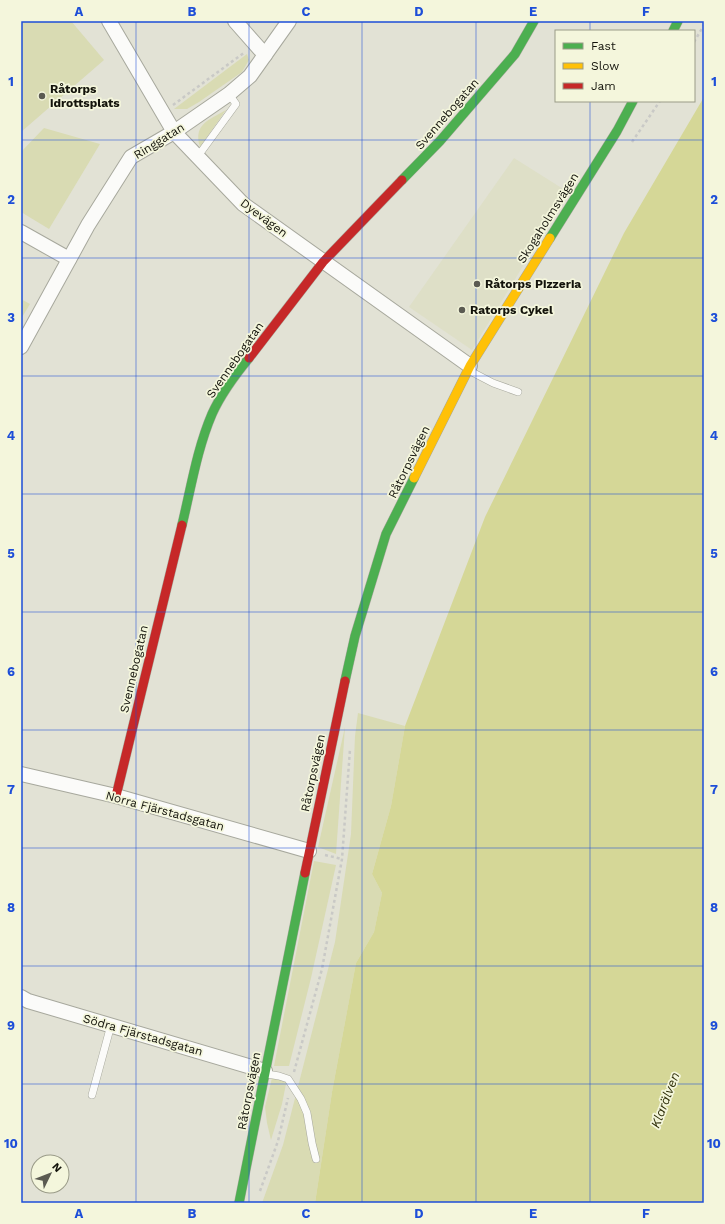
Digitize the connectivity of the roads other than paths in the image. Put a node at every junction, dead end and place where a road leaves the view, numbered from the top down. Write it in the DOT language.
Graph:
graph roads {
  1 [pos="109,21"];
  2 [pos="235,21"];
  3 [pos="289,21"];
  4 [pos="534,21"];
  5 [pos="678,21"];
  6 [pos="674,30"];
  7 [pos="265,56"];
  8 [pos="229,94"];
  9 [pos="632,102"];
  10 [pos="174,132"];
  11 [pos="198,156"];
  12 [pos="21,232"];
  13 [pos="69,259"];
  14 [pos="323,262"];
  15 [pos="21,347"];
  16 [pos="469,368"];
  17 [pos="518,392"];
  18 [pos="21,774"];
  19 [pos="116,796"];
  20 [pos="309,851"];
  21 [pos="21,997"];
  22 [pos="111,1025"];
  23 [pos="265,1072"];
  24 [pos="92,1095"];
  25 [pos="316,1159"];
  26 [pos="239,1203"];
  1 -- 10 [label="street, Dyevägen"];
  2 -- 7 [label="street"];
  3 -- 7 [label="street, Ringgatan"];
  4 -- 14 [label="street, Svennebogatan"];
  5 -- 6 [label="street"];
  7 -- 8 [label="street, Ringgatan"];
  8 -- 10 [label="street, Ringgatan"];
  8 -- 11 [label="lane"];
  9 -- 16 [label="street, Skogaholmsvägen"];
  10 -- 11 [label="street, Dyevägen"];
  10 -- 13 [label="street, Ringgatan"];
  11 -- 14 [label="street, Dyevägen"];
  12 -- 13 [label="street"];
  13 -- 15 [label="street, Ringgatan"];
  14 -- 16 [label="street, Dyevägen"];
  14 -- 19 [label="street, Svennebogatan"];
  16 -- 17 [label="lane"];
  16 -- 20 [label="street, Råtorpsvägen"];
  18 -- 19 [label="street, Norra Fjärstadsgatan"];
  19 -- 20 [label="street, Norra Fjärstadsgatan"];
  20 -- 23 [label="street, Råtorpsvägen"];
  21 -- 22 [label="street, Södra Fjärstadsgatan"];
  22 -- 23 [label="street, Södra Fjärstadsgatan"];
  22 -- 24 [label="lane"];
  23 -- 25 [label="lane"];
  23 -- 26 [label="street, Råtorpsvägen"];
}
